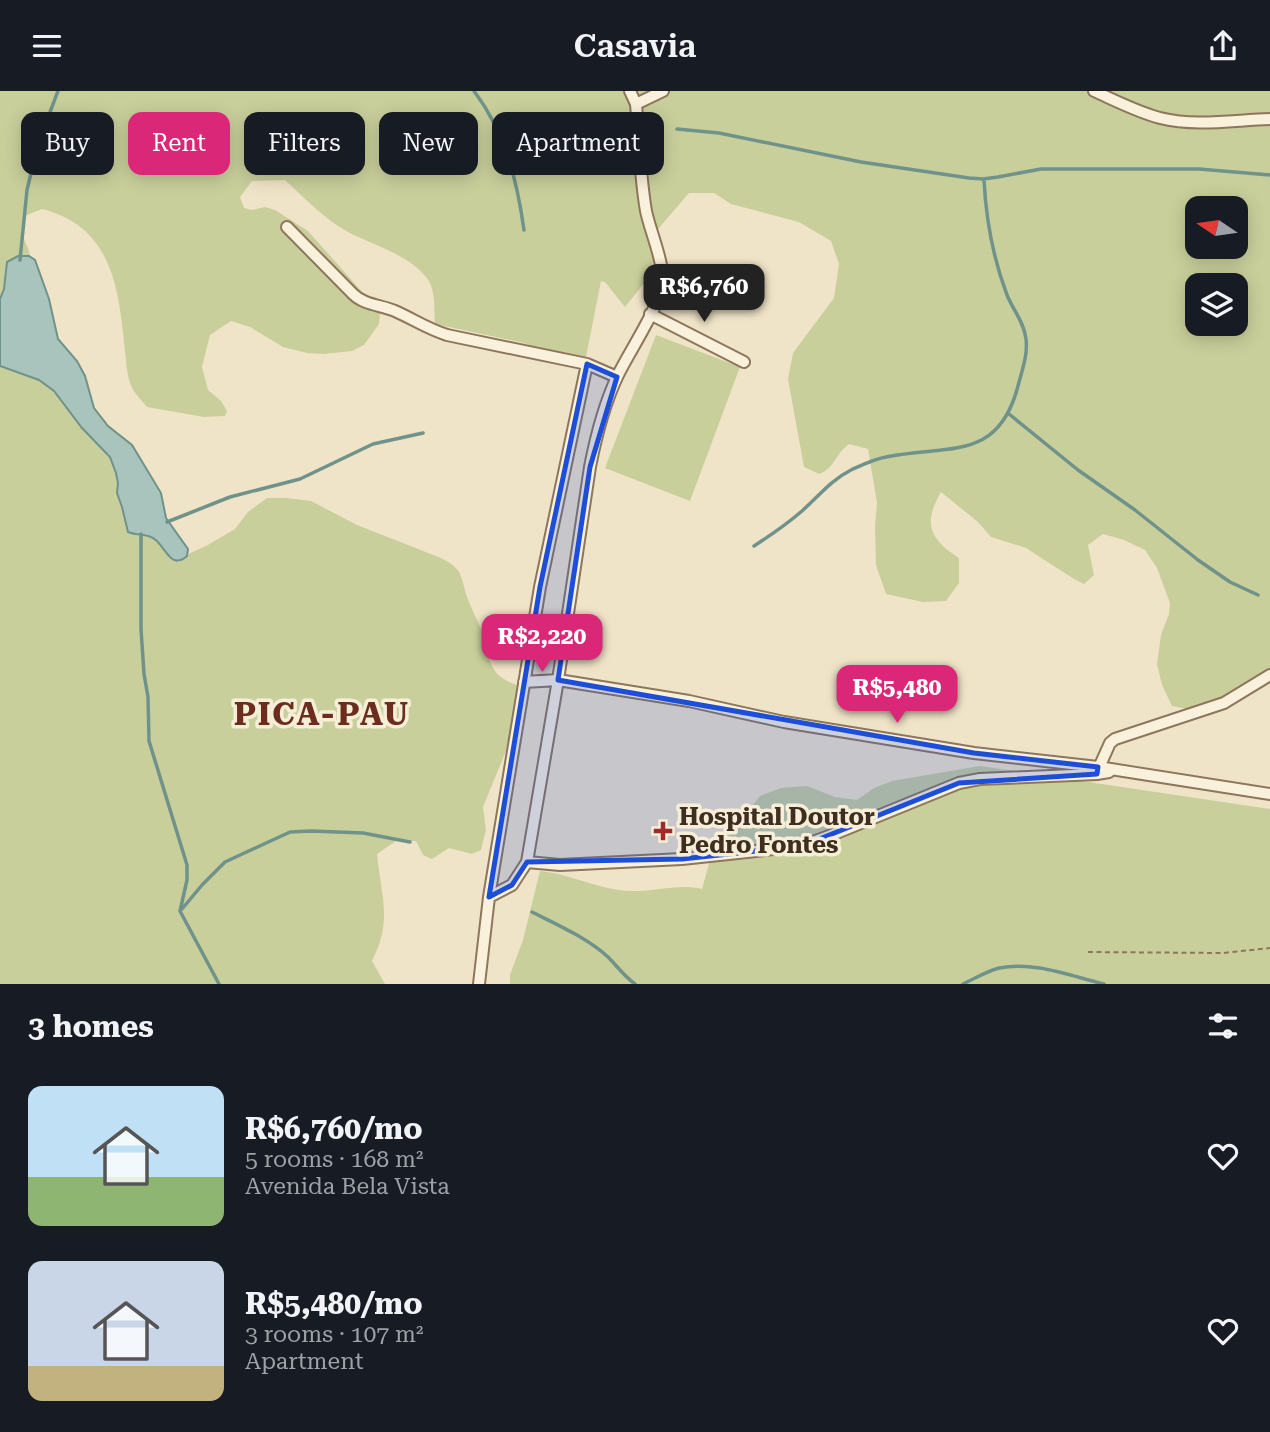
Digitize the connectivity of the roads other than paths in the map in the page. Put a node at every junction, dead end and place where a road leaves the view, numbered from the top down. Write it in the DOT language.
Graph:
graph roads {
  1 [pos="630,91"];
  2 [pos="663,91"];
  3 [pos="1094,91"];
  4 [pos="636,104"];
  5 [pos="1270,119"];
  6 [pos="287,227"];
  7 [pos="650,314"];
  8 [pos="744,362"];
  9 [pos="587,365"];
  10 [pos="617,377"];
  11 [pos="1270,675"];
  12 [pos="558,680"];
  13 [pos="524,682"];
  14 [pos="1097,771"];
  15 [pos="1270,794"];
  16 [pos="527,862"];
  17 [pos="489,897"];
  18 [pos="479,984"];
  1 -- 4 [label="street"];
  2 -- 4 [label="street"];
  3 -- 5 [label="street"];
  4 -- 7 [label="street"];
  6 -- 9 [label="street"];
  7 -- 8 [label="street"];
  7 -- 10 [label="street"];
  9 -- 10 [label="street"];
  9 -- 13 [label="street"];
  10 -- 12 [label="street"];
  11 -- 14 [label="street"];
  12 -- 13 [label="street"];
  12 -- 14 [label="street"];
  12 -- 16 [label="street"];
  13 -- 17 [label="street"];
  14 -- 15 [label="street"];
  14 -- 16 [label="street"];
  16 -- 17 [label="street"];
  17 -- 18 [label="street"];
}
